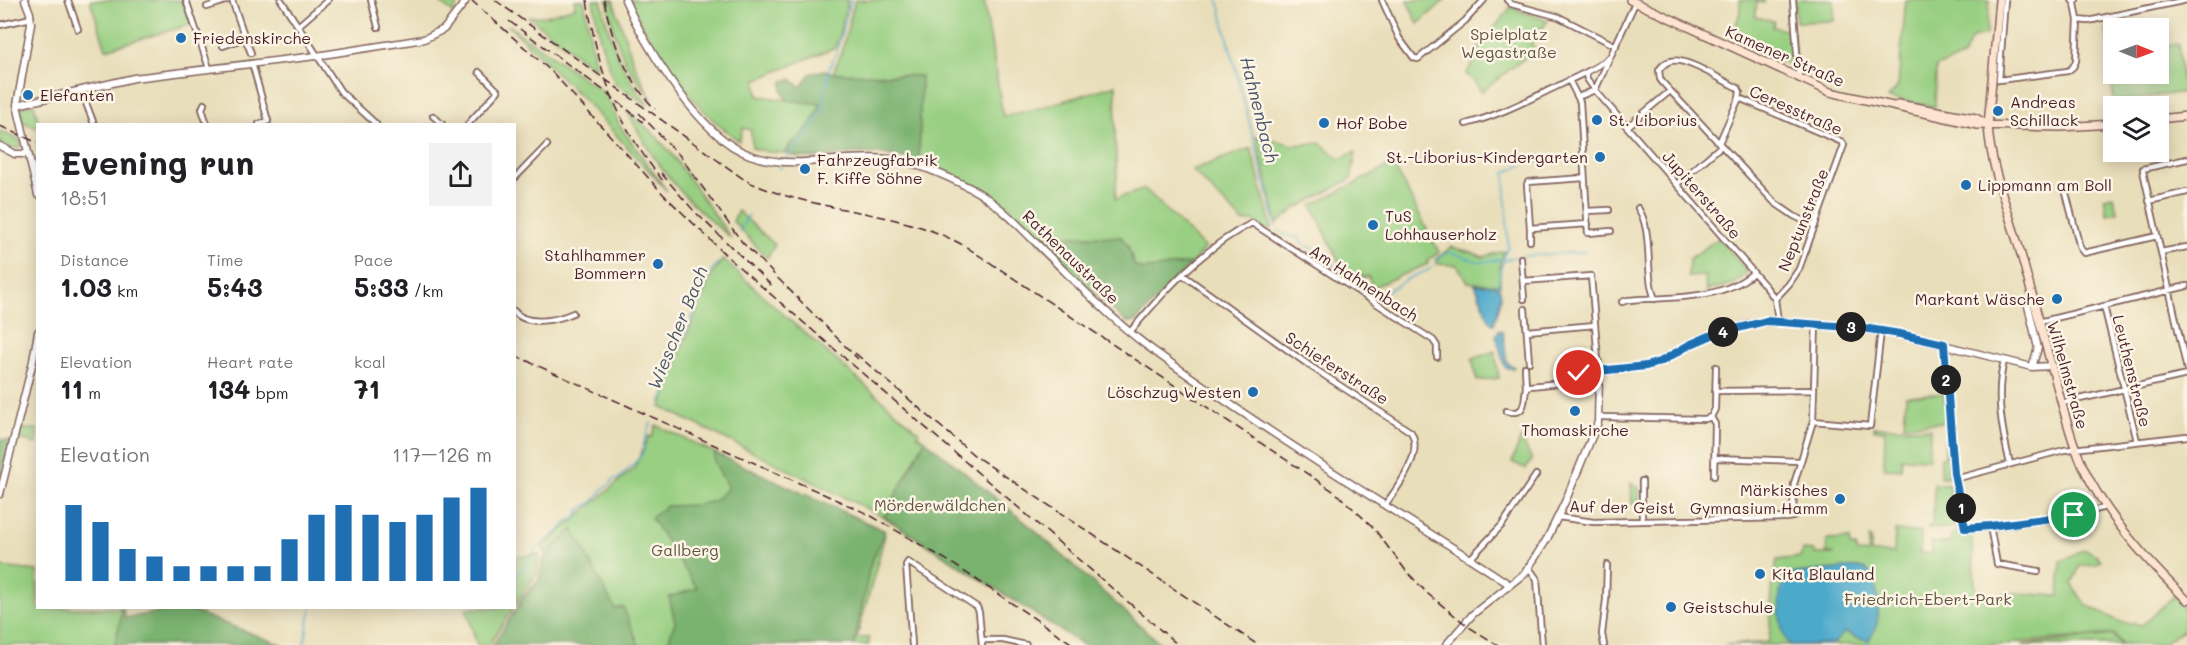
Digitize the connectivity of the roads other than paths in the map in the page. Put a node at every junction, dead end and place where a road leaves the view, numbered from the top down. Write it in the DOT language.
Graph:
graph roads {
  1 [pos="25,0"];
  2 [pos="68,0"];
  3 [pos="186,0"];
  4 [pos="230,0"];
  5 [pos="281,0"];
  6 [pos="328,0"];
  7 [pos="371,0"];
  8 [pos="625,0"];
  9 [pos="1382,0"];
  10 [pos="1485,0"];
  11 [pos="1507,0"];
  12 [pos="1793,0"];
  13 [pos="1999,0"];
  14 [pos="2005,0"];
  15 [pos="2187,0"];
  16 [pos="1633,1"];
  17 [pos="2074,1"];
  18 [pos="465,2"];
  19 [pos="2167,2"];
  20 [pos="207,7"];
  21 [pos="31,18"];
  22 [pos="2078,20"];
  23 [pos="0,25"];
  24 [pos="298,26"];
  25 [pos="378,27"];
  26 [pos="78,29"];
  27 [pos="245,38"];
  28 [pos="222,46"];
  29 [pos="1616,46"];
  30 [pos="251,54"];
  31 [pos="316,56"];
  32 [pos="1610,57"];
  33 [pos="252,63"];
  34 [pos="209,69"];
  35 [pos="479,72"];
  36 [pos="1586,74"];
  37 [pos="1799,79"];
  38 [pos="1569,80"];
  39 [pos="81,90"];
  40 [pos="1596,90"];
  41 [pos="1670,91"];
  42 [pos="1578,97"];
  43 [pos="1738,98"];
  44 [pos="204,104"];
  45 [pos="17,105"];
  46 [pos="433,116"];
  47 [pos="2187,116"];
  48 [pos="2169,118"];
  49 [pos="94,123"];
  50 [pos="207,123"];
  51 [pos="264,123"];
  52 [pos="375,123"];
  53 [pos="441,123"];
  54 [pos="469,123"];
  55 [pos="1466,124"];
  56 [pos="2103,125"];
  57 [pos="1989,126"];
  58 [pos="1627,127"];
  59 [pos="547,145"];
  60 [pos="1720,145"];
  61 [pos="1844,145"];
  62 [pos="0,146"];
  63 [pos="27,154"];
  64 [pos="2187,159"];
  65 [pos="30,164"];
  66 [pos="36,164"];
  67 [pos="516,177"];
  68 [pos="1584,178"];
  69 [pos="1677,184"];
  70 [pos="36,187"];
  71 [pos="2065,189"];
  72 [pos="2187,192"];
  73 [pos="2149,201"];
  74 [pos="1638,207"];
  75 [pos="1609,210"];
  76 [pos="1587,212"];
  77 [pos="1588,224"];
  78 [pos="1815,226"];
  79 [pos="1530,228"];
  80 [pos="1611,231"];
  81 [pos="2157,236"];
  82 [pos="1530,241"];
  83 [pos="2187,248"];
  84 [pos="2161,252"];
  85 [pos="1521,258"];
  86 [pos="1753,273"];
  87 [pos="1183,275"];
  88 [pos="1523,281"];
  89 [pos="2187,286"];
  90 [pos="2169,290"];
  91 [pos="2033,296"];
  92 [pos="1524,299"];
  93 [pos="1655,299"];
  94 [pos="1775,299"];
  95 [pos="1622,302"];
  96 [pos="2104,306"];
  97 [pos="1525,309"];
  98 [pos="516,313"];
  99 [pos="573,314"];
  100 [pos="1778,321"];
  101 [pos="2039,322"];
  102 [pos="1816,324"];
  103 [pos="1595,325"];
  104 [pos="1527,331"];
  105 [pos="1881,331"];
  106 [pos="1130,332"];
  107 [pos="2187,332"];
  108 [pos="2179,333"];
  109 [pos="36,343"];
  110 [pos="1944,344"];
  111 [pos="1437,357"];
  112 [pos="2004,361"];
  113 [pos="1529,362"];
  114 [pos="2051,366"];
  115 [pos="1525,367"];
  116 [pos="1716,367"];
  117 [pos="2032,367"];
  118 [pos="1599,372"];
  119 [pos="2187,372"];
  120 [pos="1526,387"];
  121 [pos="2125,389"];
  122 [pos="1813,390"];
  123 [pos="1715,391"];
  124 [pos="2062,403"];
  125 [pos="1506,411"];
  126 [pos="1599,417"];
  127 [pos="1711,417"];
  128 [pos="1813,421"];
  129 [pos="2187,436"];
  130 [pos="2137,441"];
  131 [pos="2075,448"];
  132 [pos="1715,458"];
  133 [pos="1800,461"];
  134 [pos="2010,464"];
  135 [pos="1536,475"];
  136 [pos="1714,476"];
  137 [pos="1955,479"];
  138 [pos="1642,481"];
  139 [pos="0,494"];
  140 [pos="1385,505"];
  141 [pos="2106,506"];
  142 [pos="1558,517"];
  143 [pos="1642,520"];
  144 [pos="1990,526"];
  145 [pos="1470,559"];
  146 [pos="1607,565"];
  147 [pos="1529,568"];
  148 [pos="2038,571"];
  149 [pos="1510,585"];
  150 [pos="2187,600"];
  151 [pos="982,643"];
  152 [pos="912,645"];
  153 [pos="1026,645"];
  154 [pos="1446,645"];
  155 [pos="1542,645"];
  156 [pos="1604,645"];
  1 -- 21 [label="street"];
  2 -- 26 [label="street"];
  3 -- 34 [label="street"];
  4 -- 20 [label="street"];
  4 -- 27 [label="street"];
  5 -- 24 [label="street"];
  6 -- 24 [label="street"];
  7 -- 25 [label="street"];
  8 -- 106 [label="street, Rathenaustraße"];
  9 -- 10 [label="street"];
  11 -- 29 [label="street"];
  12 -- 37 [label="street"];
  13 -- 57 [label="main road, Wilhelmstraße"];
  14 -- 22 [label="street"];
  15 -- 19 [label="street"];
  16 -- 29 [label="street"];
  16 -- 37 [label="main road, Kamener Straße"];
  17 -- 22 [label="street"];
  18 -- 31 [label="street"];
  19 -- 22 [label="street"];
  21 -- 23 [label="street"];
  21 -- 45 [label="street"];
  24 -- 31 [label="street"];
  27 -- 28 [label="street"];
  27 -- 30 [label="street"];
  29 -- 32 [label="street"];
  31 -- 33 [label="street"];
  31 -- 52 [label="street"];
  32 -- 36 [label="street"];
  32 -- 40 [label="street"];
  33 -- 34 [label="street"];
  33 -- 51 [label="street"];
  34 -- 39 [label="street"];
  35 -- 54 [label="street"];
  36 -- 38 [label="street"];
  36 -- 40 [label="street, Jupiterstraße"];
  37 -- 57 [label="main road, Kamener Straße"];
  38 -- 42 [label="street"];
  38 -- 55 [label="street"];
  39 -- 45 [label="street"];
  39 -- 49 [label="street"];
  40 -- 42 [label="street"];
  40 -- 58 [label="street, Jupiterstraße"];
  41 -- 43 [label="street"];
  41 -- 58 [label="street"];
  41 -- 60 [label="street"];
  42 -- 68 [label="street"];
  43 -- 60 [label="street"];
  43 -- 61 [label="street, Ceresstraße"];
  44 -- 50 [label="street"];
  45 -- 63 [label="street"];
  46 -- 53 [label="street"];
  47 -- 48 [label="main road"];
  56 -- 57 [label="main road, Kamener Straße"];
  57 -- 91 [label="main road, Wilhelmstraße"];
  58 -- 69 [label="street, Jupiterstraße"];
  59 -- 67 [label="street"];
  60 -- 69 [label="street"];
  60 -- 78 [label="street"];
  61 -- 78 [label="street, Neptunstraße"];
  62 -- 63 [label="street"];
  63 -- 65 [label="street"];
  64 -- 73 [label="street"];
  65 -- 66 [label="street"];
  65 -- 70 [label="street"];
  68 -- 76 [label="street"];
  68 -- 79 [label="street"];
  69 -- 86 [label="street, Jupiterstraße"];
  71 -- 81 [label="street"];
  72 -- 73 [label="street"];
  73 -- 81 [label="street"];
  74 -- 93 [label="street"];
  75 -- 76 [label="street"];
  76 -- 77 [label="street"];
  77 -- 79 [label="street"];
  77 -- 80 [label="street"];
  78 -- 94 [label="street, Neptunstraße"];
  79 -- 82 [label="street"];
  81 -- 84 [label="street"];
  83 -- 84 [label="street"];
  84 -- 90 [label="street"];
  85 -- 88 [label="street"];
  86 -- 93 [label="street"];
  86 -- 94 [label="street, Jupiterstraße"];
  87 -- 106 [label="street"];
  87 -- 111 [label="street, Am Hahnenbach"];
  87 -- 140 [label="street, Schieferstraße"];
  88 -- 92 [label="street"];
  88 -- 103 [label="street"];
  89 -- 90 [label="street"];
  90 -- 96 [label="street"];
  90 -- 108 [label="street"];
  91 -- 101 [label="main road, Wilhelmstraße"];
  91 -- 117 [label="street"];
  93 -- 95 [label="street"];
  94 -- 100 [label="street"];
  96 -- 101 [label="street"];
  96 -- 121 [label="street, Leuthenstraße"];
  97 -- 104 [label="street"];
  98 -- 99 [label="street"];
  100 -- 102 [label="street"];
  100 -- 118 [label="street"];
  101 -- 114 [label="main road, Wilhelmstraße"];
  102 -- 105 [label="street"];
  102 -- 122 [label="street"];
  103 -- 104 [label="street"];
  103 -- 118 [label="street"];
  104 -- 113 [label="street"];
  105 -- 110 [label="street"];
  105 -- 128 [label="street"];
  106 -- 140 [label="street, Rathenaustraße"];
  107 -- 108 [label="street"];
  108 -- 119 [label="street"];
  109 -- 139 [label="street"];
  110 -- 112 [label="street"];
  110 -- 137 [label="street"];
  112 -- 117 [label="street"];
  112 -- 134 [label="street"];
  114 -- 117 [label="street"];
  114 -- 124 [label="main road, Wilhelmstraße"];
  115 -- 120 [label="street"];
  116 -- 123 [label="street"];
  118 -- 120 [label="street"];
  118 -- 126 [label="street"];
  119 -- 121 [label="street"];
  120 -- 125 [label="street"];
  121 -- 124 [label="street"];
  121 -- 130 [label="street, Leuthenstraße"];
  122 -- 123 [label="street"];
  122 -- 128 [label="street"];
  123 -- 127 [label="street"];
  124 -- 131 [label="main road, Wilhelmstraße"];
  126 -- 127 [label="street"];
  126 -- 142 [label="street"];
  127 -- 132 [label="street"];
  128 -- 133 [label="street"];
  129 -- 130 [label="street"];
  130 -- 131 [label="street"];
  131 -- 134 [label="street"];
  131 -- 141 [label="main road, Wilhelmstraße"];
  132 -- 133 [label="street"];
  132 -- 136 [label="street"];
  133 -- 143 [label="street, Auf der Geist"];
  134 -- 137 [label="street"];
  135 -- 145 [label="street"];
  137 -- 144 [label="street"];
  138 -- 143 [label="street"];
  140 -- 145 [label="street, Rathenaustraße"];
  141 -- 144 [label="street"];
  141 -- 150 [label="main road, Wilhelmstraße"];
  142 -- 143 [label="street, Auf der Geist"];
  142 -- 147 [label="street"];
  144 -- 148 [label="street"];
  145 -- 149 [label="street, Rathenaustraße"];
  146 -- 156 [label="street"];
  147 -- 149 [label="street"];
  147 -- 155 [label="street"];
  149 -- 154 [label="street"];
  151 -- 152 [label="street"];
  151 -- 153 [label="street"];
}
